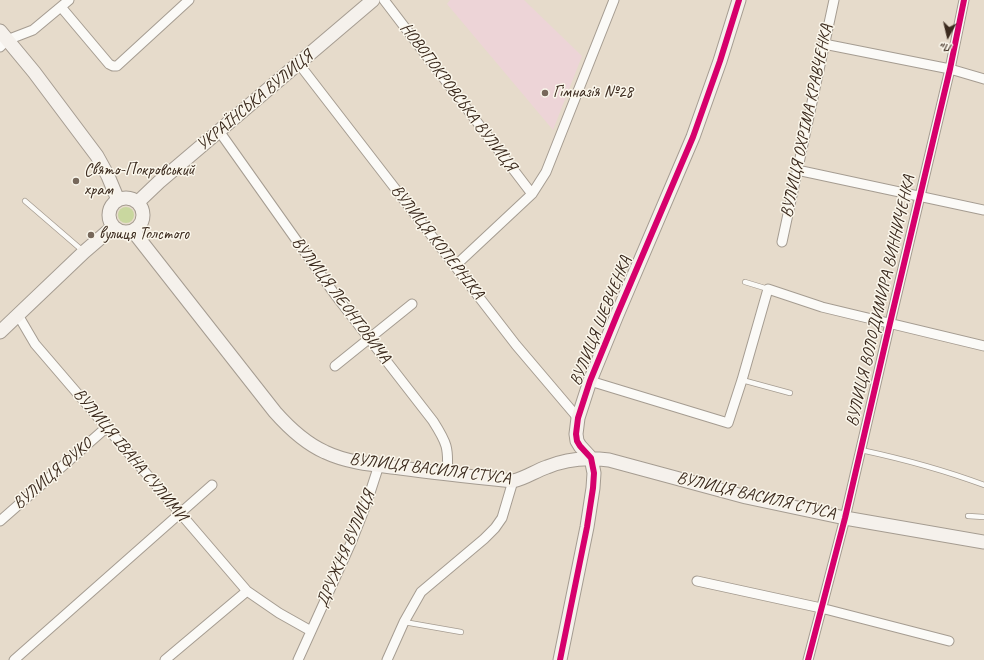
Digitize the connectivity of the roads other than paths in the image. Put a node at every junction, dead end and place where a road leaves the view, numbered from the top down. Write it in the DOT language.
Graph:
graph roads {
  1 [pos="69,0"];
  2 [pos="189,0"];
  3 [pos="373,0"];
  4 [pos="384,0"];
  5 [pos="614,0"];
  6 [pos="738,0"];
  7 [pos="834,0"];
  8 [pos="964,0"];
  9 [pos="61,7"];
  10 [pos="2,40"];
  11 [pos="824,44"];
  12 [pos="299,64"];
  13 [pos="950,69"];
  14 [pos="984,79"];
  15 [pos="219,131"];
  16 [pos="797,170"];
  17 [pos="532,194"];
  18 [pos="919,197"];
  19 [pos="118,200"];
  20 [pos="25,201"];
  21 [pos="138,202"];
  22 [pos="984,210"];
  23 [pos="113,227"];
  24 [pos="133,231"];
  25 [pos="782,242"];
  26 [pos="84,252"];
  27 [pos="455,266"];
  28 [pos="745,282"];
  29 [pos="768,288"];
  30 [pos="412,304"];
  31 [pos="18,315"];
  32 [pos="890,323"];
  33 [pos="0,332"];
  34 [pos="369,338"];
  35 [pos="984,346"];
  36 [pos="335,366"];
  37 [pos="742,380"];
  38 [pos="590,382"];
  39 [pos="790,393"];
  40 [pos="578,418"];
  41 [pos="107,428"];
  42 [pos="861,450"];
  43 [pos="591,458"];
  44 [pos="379,465"];
  45 [pos="446,474"];
  46 [pos="513,481"];
  47 [pos="212,485"];
  48 [pos="984,485"];
  49 [pos="180,514"];
  50 [pos="968,516"];
  51 [pos="984,517"];
  52 [pos="845,518"];
  53 [pos="0,521"];
  54 [pos="984,542"];
  55 [pos="697,581"];
  56 [pos="247,592"];
  57 [pos="822,608"];
  58 [pos="404,622"];
  59 [pos="311,631"];
  60 [pos="461,632"];
  61 [pos="949,641"];
  62 [pos="14,660"];
  63 [pos="165,660"];
  64 [pos="298,660"];
  65 [pos="386,660"];
  66 [pos="560,660"];
  67 [pos="808,660"];
  1 -- 9 [label="street"];
  2 -- 9 [label="street"];
  3 -- 12 [label="main road, УКРАЇНСЬКА ВУЛИЦЯ"];
  4 -- 17 [label="street, НОВОПОКРОВСЬКА ВУЛИЦЯ"];
  5 -- 17 [label="street"];
  6 -- 38 [label="main road, ВУЛИЦЯ ШЕВЧЕНКА"];
  7 -- 11 [label="street, ВУЛИЦЯ ОХРІМА КРАВЧЕНКА"];
  8 -- 13 [label="street, ВУЛИЦЯ ВОЛОДИМИРА ВИННИЧЕНКА"];
  9 -- 10 [label="street"];
  10 -- 19 [label="main road"];
  11 -- 13 [label="street"];
  11 -- 16 [label="street, ВУЛИЦЯ ОХРІМА КРАВЧЕНКА"];
  12 -- 15 [label="main road, УКРАЇНСЬКА ВУЛИЦЯ"];
  12 -- 27 [label="street, ВУЛИЦЯ КОПЕРНІКА"];
  13 -- 14 [label="street"];
  13 -- 18 [label="street, ВУЛИЦЯ ВОЛОДИМИРА ВИННИЧЕНКА"];
  15 -- 21 [label="main road, УКРАЇНСЬКА ВУЛИЦЯ"];
  15 -- 34 [label="street, ВУЛИЦЯ ЛЕОНТОВИЧА"];
  16 -- 18 [label="street, ВУЛИЦЯ ВОЛОДИМИРА ВИННИЧЕНКА"];
  16 -- 25 [label="street, ВУЛИЦЯ ОХРІМА КРАВЧЕНКА"];
  17 -- 27 [label="street"];
  18 -- 22 [label="street, ВУЛИЦЯ ВОЛОДИМИРА ВИННИЧЕНКА"];
  18 -- 32 [label="street, ВУЛИЦЯ ВОЛОДИМИРА ВИННИЧЕНКА"];
  19 -- 21 [label="main road"];
  19 -- 23 [label="main road"];
  20 -- 26 [label="lane"];
  21 -- 24 [label="main road"];
  23 -- 24 [label="main road"];
  23 -- 26 [label="main road"];
  24 -- 44 [label="main road, ВУЛИЦЯ ВАСИЛЯ СТУСА"];
  26 -- 31 [label="main road"];
  27 -- 40 [label="street, ВУЛИЦЯ КОПЕРНІКА"];
  28 -- 29 [label="lane"];
  29 -- 32 [label="street, ВУЛИЦЯ ВОЛОДИМИРА ВИННИЧЕНКА"];
  29 -- 37 [label="street"];
  30 -- 34 [label="street"];
  31 -- 33 [label="main road"];
  31 -- 41 [label="street, ВУЛИЦЯ ІВАНА СУЛИМИ"];
  32 -- 35 [label="street, ВУЛИЦЯ ВОЛОДИМИРА ВИННИЧЕНКА"];
  32 -- 42 [label="street, ВУЛИЦЯ ВОЛОДИМИРА ВИННИЧЕНКА"];
  34 -- 36 [label="street"];
  34 -- 45 [label="street, ВУЛИЦЯ ЛЕОНТОВИЧА"];
  37 -- 38 [label="street"];
  37 -- 39 [label="lane"];
  38 -- 40 [label="main road, ВУЛИЦЯ ШЕВЧЕНКА"];
  40 -- 43 [label="main road, ВУЛИЦЯ ШЕВЧЕНКА"];
  41 -- 49 [label="street, ВУЛИЦЯ ІВАНА СУЛИМИ"];
  41 -- 53 [label="street, ВУЛИЦЯ ФУКО"];
  42 -- 48 [label="lane"];
  42 -- 52 [label="street, ВУЛИЦЯ ВОЛОДИМИРА ВИННИЧЕНКА"];
  43 -- 46 [label="main road, ВУЛИЦЯ ВАСИЛЯ СТУСА"];
  43 -- 52 [label="main road, ВУЛИЦЯ ВАСИЛЯ СТУСА"];
  43 -- 66 [label="main road"];
  44 -- 45 [label="main road, ВУЛИЦЯ ВАСИЛЯ СТУСА"];
  44 -- 59 [label="street, ДРУЖНЯ ВУЛИЦЯ"];
  45 -- 46 [label="main road, ВУЛИЦЯ ВАСИЛЯ СТУСА"];
  46 -- 58 [label="street"];
  47 -- 49 [label="street"];
  49 -- 56 [label="street, ВУЛИЦЯ ІВАНА СУЛИМИ"];
  49 -- 62 [label="street"];
  50 -- 51 [label="lane"];
  52 -- 54 [label="main road, ВУЛИЦЯ ВАСИЛЯ СТУСА"];
  52 -- 57 [label="street, ВУЛИЦЯ ВОЛОДИМИРА ВИННИЧЕНКА"];
  55 -- 57 [label="street"];
  56 -- 59 [label="street, ДРУЖНЯ ВУЛИЦЯ"];
  56 -- 63 [label="street"];
  57 -- 61 [label="street"];
  57 -- 67 [label="street, ВУЛИЦЯ ВОЛОДИМИРА ВИННИЧЕНКА"];
  58 -- 60 [label="lane"];
  58 -- 65 [label="street"];
  59 -- 64 [label="street, ДРУЖНЯ ВУЛИЦЯ"];
}
